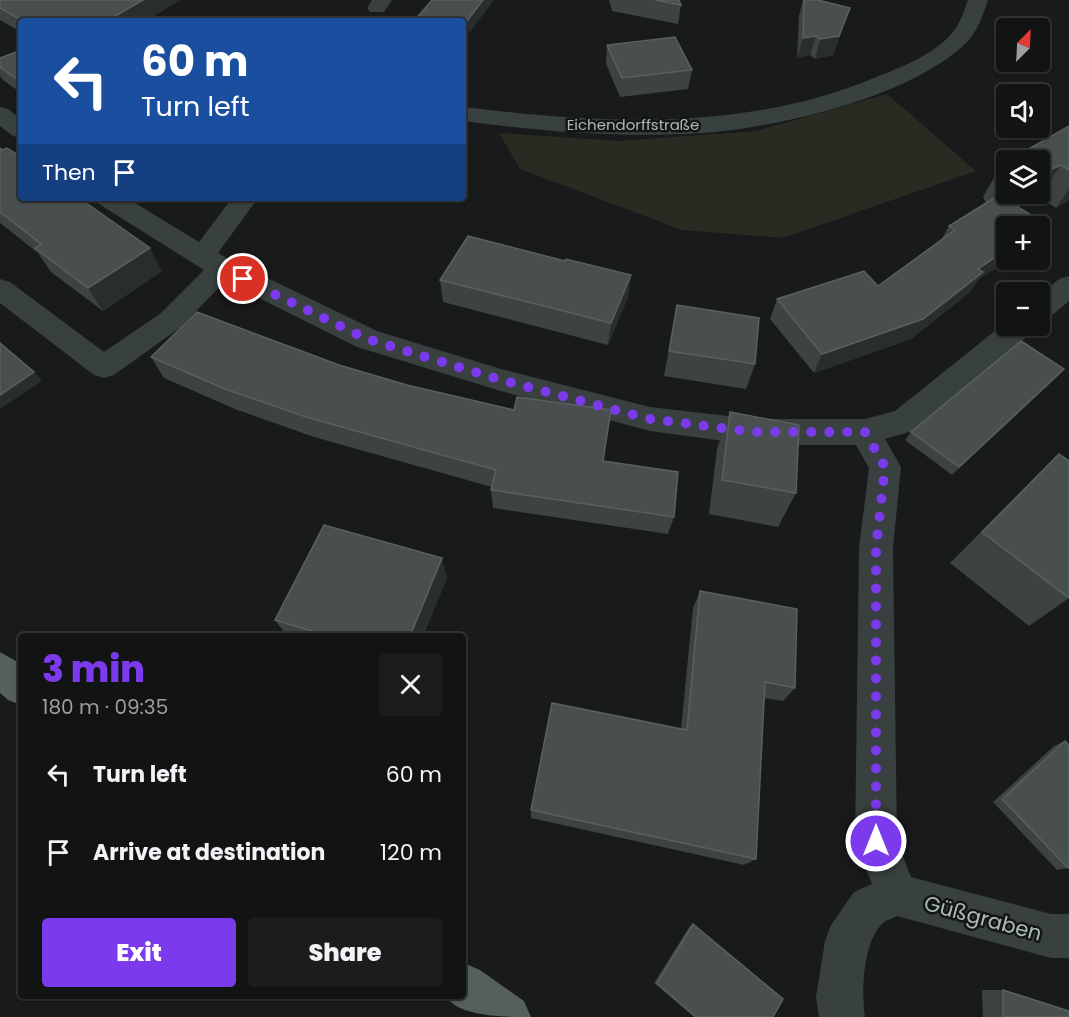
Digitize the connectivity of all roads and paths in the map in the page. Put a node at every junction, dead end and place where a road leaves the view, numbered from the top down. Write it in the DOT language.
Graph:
graph roads {
  1 [pos="978,0"];
  2 [pos="0,114"];
  3 [pos="466,114"];
  4 [pos="18,129"];
  5 [pos="113,201"];
  6 [pos="243,201"];
  7 [pos="212,262"];
  8 [pos="1069,286"];
  9 [pos="0,289"];
  10 [pos="1050,302"];
  11 [pos="1009,336"];
  12 [pos="865,432"];
  13 [pos="0,670"];
  14 [pos="18,685"];
  15 [pos="897,895"];
  16 [pos="1069,936"];
  17 [pos="466,987"];
  18 [pos="508,1017"];
  19 [pos="842,1017"];
  1 -- 3 [label="street, Eichendorffstraße"];
  2 -- 4 [label="street"];
  5 -- 7 [label="street"];
  6 -- 7 [label="street"];
  7 -- 9 [label="street"];
  7 -- 12 [label="street"];
  8 -- 10 [label="street"];
  11 -- 12 [label="street"];
  12 -- 15 [label="street"];
  13 -- 14 [label="main road"];
  15 -- 16 [label="street, Güßgraben"];
  15 -- 19 [label="street"];
  17 -- 18 [label="main road"];
}
